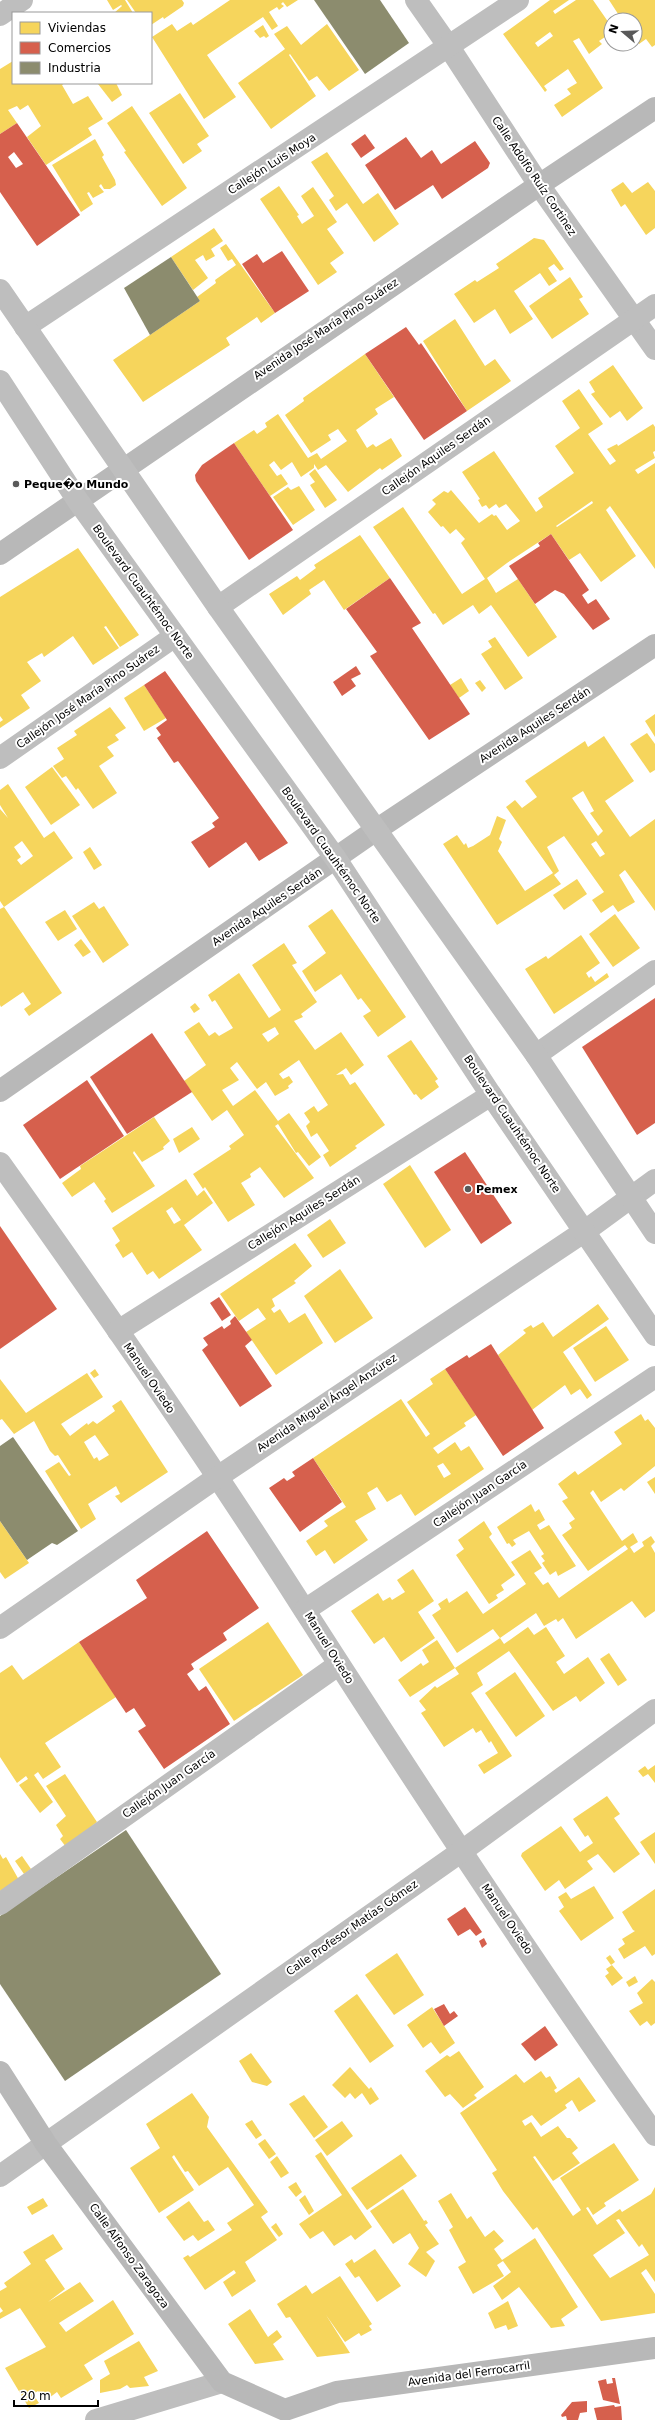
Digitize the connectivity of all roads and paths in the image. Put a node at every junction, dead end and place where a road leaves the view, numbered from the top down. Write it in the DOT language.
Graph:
graph roads {
  1 [pos="22,0"];
  2 [pos="416,0"];
  3 [pos="518,0"];
  4 [pos="0,15"];
  5 [pos="449,46"];
  6 [pos="655,108"];
  7 [pos="538,184"];
  8 [pos="0,290"];
  9 [pos="655,305"];
  10 [pos="634,319"];
  11 [pos="25,327"];
  12 [pos="655,350"];
  13 [pos="0,381"];
  14 [pos="122,468"];
  15 [pos="78,501"];
  16 [pos="0,554"];
  17 [pos="218,607"];
  18 [pos="175,636"];
  19 [pos="655,646"];
  20 [pos="0,758"];
  21 [pos="376,830"];
  22 [pos="336,859"];
  23 [pos="655,971"];
  24 [pos="536,1055"];
  25 [pos="0,1090"];
  26 [pos="491,1095"];
  27 [pos="0,1163"];
  28 [pos="655,1180"];
  29 [pos="631,1197"];
  30 [pos="585,1231"];
  31 [pos="655,1233"];
  32 [pos="118,1331"];
  33 [pos="655,1335"];
  34 [pos="655,1377"];
  35 [pos="216,1478"];
  36 [pos="305,1610"];
  37 [pos="0,1628"];
  38 [pos="338,1664"];
  39 [pos="655,1710"];
  40 [pos="462,1851"];
  41 [pos="0,1904"];
  42 [pos="0,2072"];
  43 [pos="655,2135"];
  44 [pos="46,2144"];
  45 [pos="0,2176"];
  46 [pos="655,2348"];
  47 [pos="222,2382"];
  48 [pos="285,2410"];
  49 [pos="96,2420"];
  1 -- 4 [label="street"];
  2 -- 5 [label="street, Calle Adolfo Ruíz Cortinez"];
  3 -- 5 [label="street, Callejón Luis Moya"];
  5 -- 7 [label="street, Calle Adolfo Ruíz Cortinez"];
  5 -- 11 [label="street, Callejón Luis Moya"];
  6 -- 7 [label="street, Avenida José María Pino Suárez"];
  7 -- 10 [label="street, Calle Adolfo Ruíz Cortinez"];
  7 -- 14 [label="street, Avenida José María Pino Suárez"];
  8 -- 11 [label="street"];
  9 -- 10 [label="street, Callejón Aquiles Serdán"];
  10 -- 12 [label="street, Calle Adolfo Ruíz Cortinez"];
  10 -- 17 [label="street, Callejón Aquiles Serdán"];
  11 -- 14 [label="street"];
  13 -- 15 [label="street, Boulevard Cuauhtémoc Norte"];
  14 -- 15 [label="street, Avenida José María Pino Suárez"];
  14 -- 17 [label="street"];
  15 -- 16 [label="street, Avenida José María Pino Suárez"];
  15 -- 18 [label="street, Boulevard Cuauhtémoc Norte"];
  17 -- 21 [label="street"];
  18 -- 20 [label="street, Callejón José María Pino Suárez"];
  18 -- 22 [label="street, Boulevard Cuauhtémoc Norte"];
  19 -- 21 [label="street, Avenida Aquiles Serdán"];
  21 -- 22 [label="street, Avenida Aquiles Serdán"];
  21 -- 24 [label="street"];
  22 -- 25 [label="street, Avenida Aquiles Serdán"];
  22 -- 26 [label="street, Boulevard Cuauhtémoc Norte"];
  23 -- 24 [label="street"];
  24 -- 29 [label="street"];
  26 -- 30 [label="street, Boulevard Cuauhtémoc Norte"];
  26 -- 32 [label="street, Callejón Aquiles Serdán"];
  27 -- 32 [label="street, Manuel Oviedo"];
  28 -- 29 [label="street, Avenida Miguel Ángel Anzúrez"];
  29 -- 30 [label="street, Avenida Miguel Ángel Anzúrez"];
  29 -- 31 [label="street"];
  30 -- 33 [label="street, Boulevard Cuauhtémoc Norte"];
  30 -- 35 [label="street, Avenida Miguel Ángel Anzúrez"];
  32 -- 35 [label="street, Manuel Oviedo"];
  34 -- 36 [label="street, Callejón Juan García"];
  35 -- 36 [label="street, Manuel Oviedo"];
  35 -- 37 [label="street, Avenida Miguel Ángel Anzúrez"];
  36 -- 38 [label="street, Manuel Oviedo"];
  38 -- 40 [label="street, Manuel Oviedo"];
  38 -- 41 [label="street, Callejón Juan García"];
  39 -- 40 [label="street, Calle Profesor Matías Gómez"];
  40 -- 43 [label="street, Manuel Oviedo"];
  40 -- 44 [label="street, Calle Profesor Matías Gómez"];
  42 -- 44 [label="street, Calle Alfonso Zaragoza"];
  44 -- 45 [label="street, Calle Profesor Matías Gómez"];
  44 -- 47 [label="street, Calle Alfonso Zaragoza"];
  46 -- 48 [label="street, Avenida del Ferrocarril"];
  47 -- 48 [label="street, Calle Alfonso Zaragoza"];
  47 -- 49 [label="street"];
}
